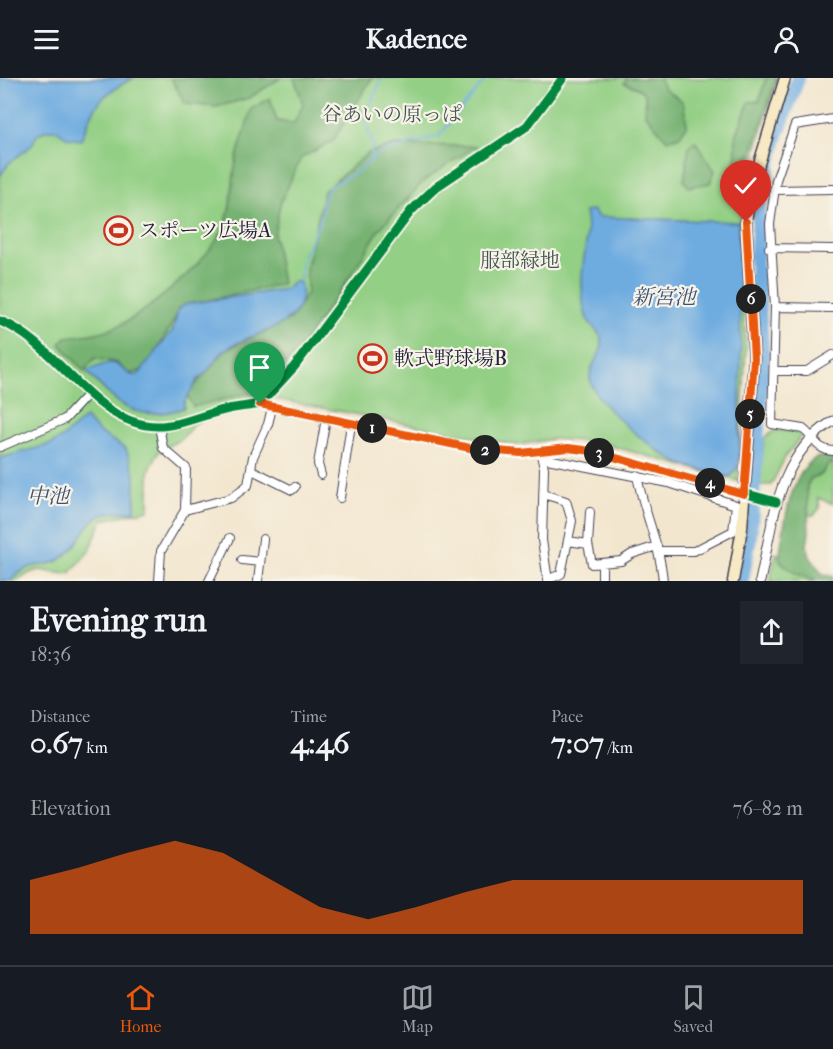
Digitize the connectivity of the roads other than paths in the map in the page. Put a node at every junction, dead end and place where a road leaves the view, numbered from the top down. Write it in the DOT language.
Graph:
graph roads {
  1 [pos="561,78"];
  2 [pos="786,78"];
  3 [pos="833,119"];
  4 [pos="833,189"];
  5 [pos="774,190"];
  6 [pos="769,248"];
  7 [pos="833,249"];
  8 [pos="775,307"];
  9 [pos="833,308"];
  10 [pos="0,321"];
  11 [pos="833,355"];
  12 [pos="775,371"];
  13 [pos="89,393"];
  14 [pos="260,404"];
  15 [pos="272,408"];
  16 [pos="326,418"];
  17 [pos="833,421"];
  18 [pos="351,424"];
  19 [pos="159,426"];
  20 [pos="812,439"];
  21 [pos="0,447"];
  22 [pos="833,451"];
  23 [pos="540,454"];
  24 [pos="252,470"];
  25 [pos="321,475"];
  26 [pos="637,475"];
  27 [pos="690,477"];
  28 [pos="295,487"];
  29 [pos="685,488"];
  30 [pos="543,494"];
  31 [pos="744,494"];
  32 [pos="340,498"];
  33 [pos="776,502"];
  34 [pos="185,510"];
  35 [pos="590,512"];
  36 [pos="230,538"];
  37 [pos="263,539"];
  38 [pos="568,541"];
  39 [pos="588,544"];
  40 [pos="658,549"];
  41 [pos="242,560"];
  42 [pos="260,562"];
  43 [pos="602,564"];
  44 [pos="548,580"];
  45 [pos="159,581"];
  46 [pos="209,581"];
  47 [pos="258,581"];
  48 [pos="602,581"];
  49 [pos="663,581"];
  50 [pos="733,581"];
  51 [pos="760,581"];
  1 -- 14 [label="street"];
  2 -- 31 [label="main road"];
  3 -- 5 [label="street"];
  4 -- 5 [label="street"];
  5 -- 6 [label="street"];
  6 -- 7 [label="street"];
  6 -- 8 [label="street"];
  8 -- 9 [label="street"];
  8 -- 12 [label="street"];
  10 -- 13 [label="street"];
  11 -- 12 [label="street"];
  12 -- 20 [label="street"];
  13 -- 19 [label="street"];
  13 -- 21 [label="street"];
  14 -- 15 [label="street"];
  14 -- 19 [label="street"];
  15 -- 16 [label="street"];
  15 -- 24 [label="street"];
  16 -- 18 [label="street"];
  16 -- 25 [label="street"];
  17 -- 20 [label="street"];
  18 -- 23 [label="street"];
  18 -- 32 [label="street"];
  19 -- 34 [label="street"];
  20 -- 22 [label="street"];
  20 -- 33 [label="street"];
  23 -- 26 [label="street"];
  23 -- 27 [label="street"];
  23 -- 30 [label="street"];
  24 -- 28 [label="street"];
  24 -- 34 [label="street"];
  26 -- 29 [label="street"];
  26 -- 40 [label="street"];
  27 -- 29 [label="street"];
  27 -- 31 [label="street"];
  29 -- 40 [label="street"];
  30 -- 38 [label="street"];
  30 -- 44 [label="street"];
  31 -- 33 [label="street"];
  31 -- 50 [label="main road"];
  33 -- 51 [label="street"];
  34 -- 45 [label="street"];
  35 -- 39 [label="street"];
  36 -- 46 [label="street"];
  37 -- 42 [label="street"];
  38 -- 39 [label="street"];
  38 -- 44 [label="street"];
  39 -- 43 [label="street"];
  40 -- 43 [label="street"];
  40 -- 49 [label="street"];
  41 -- 42 [label="street"];
  42 -- 47 [label="street"];
  43 -- 48 [label="street"];
}
